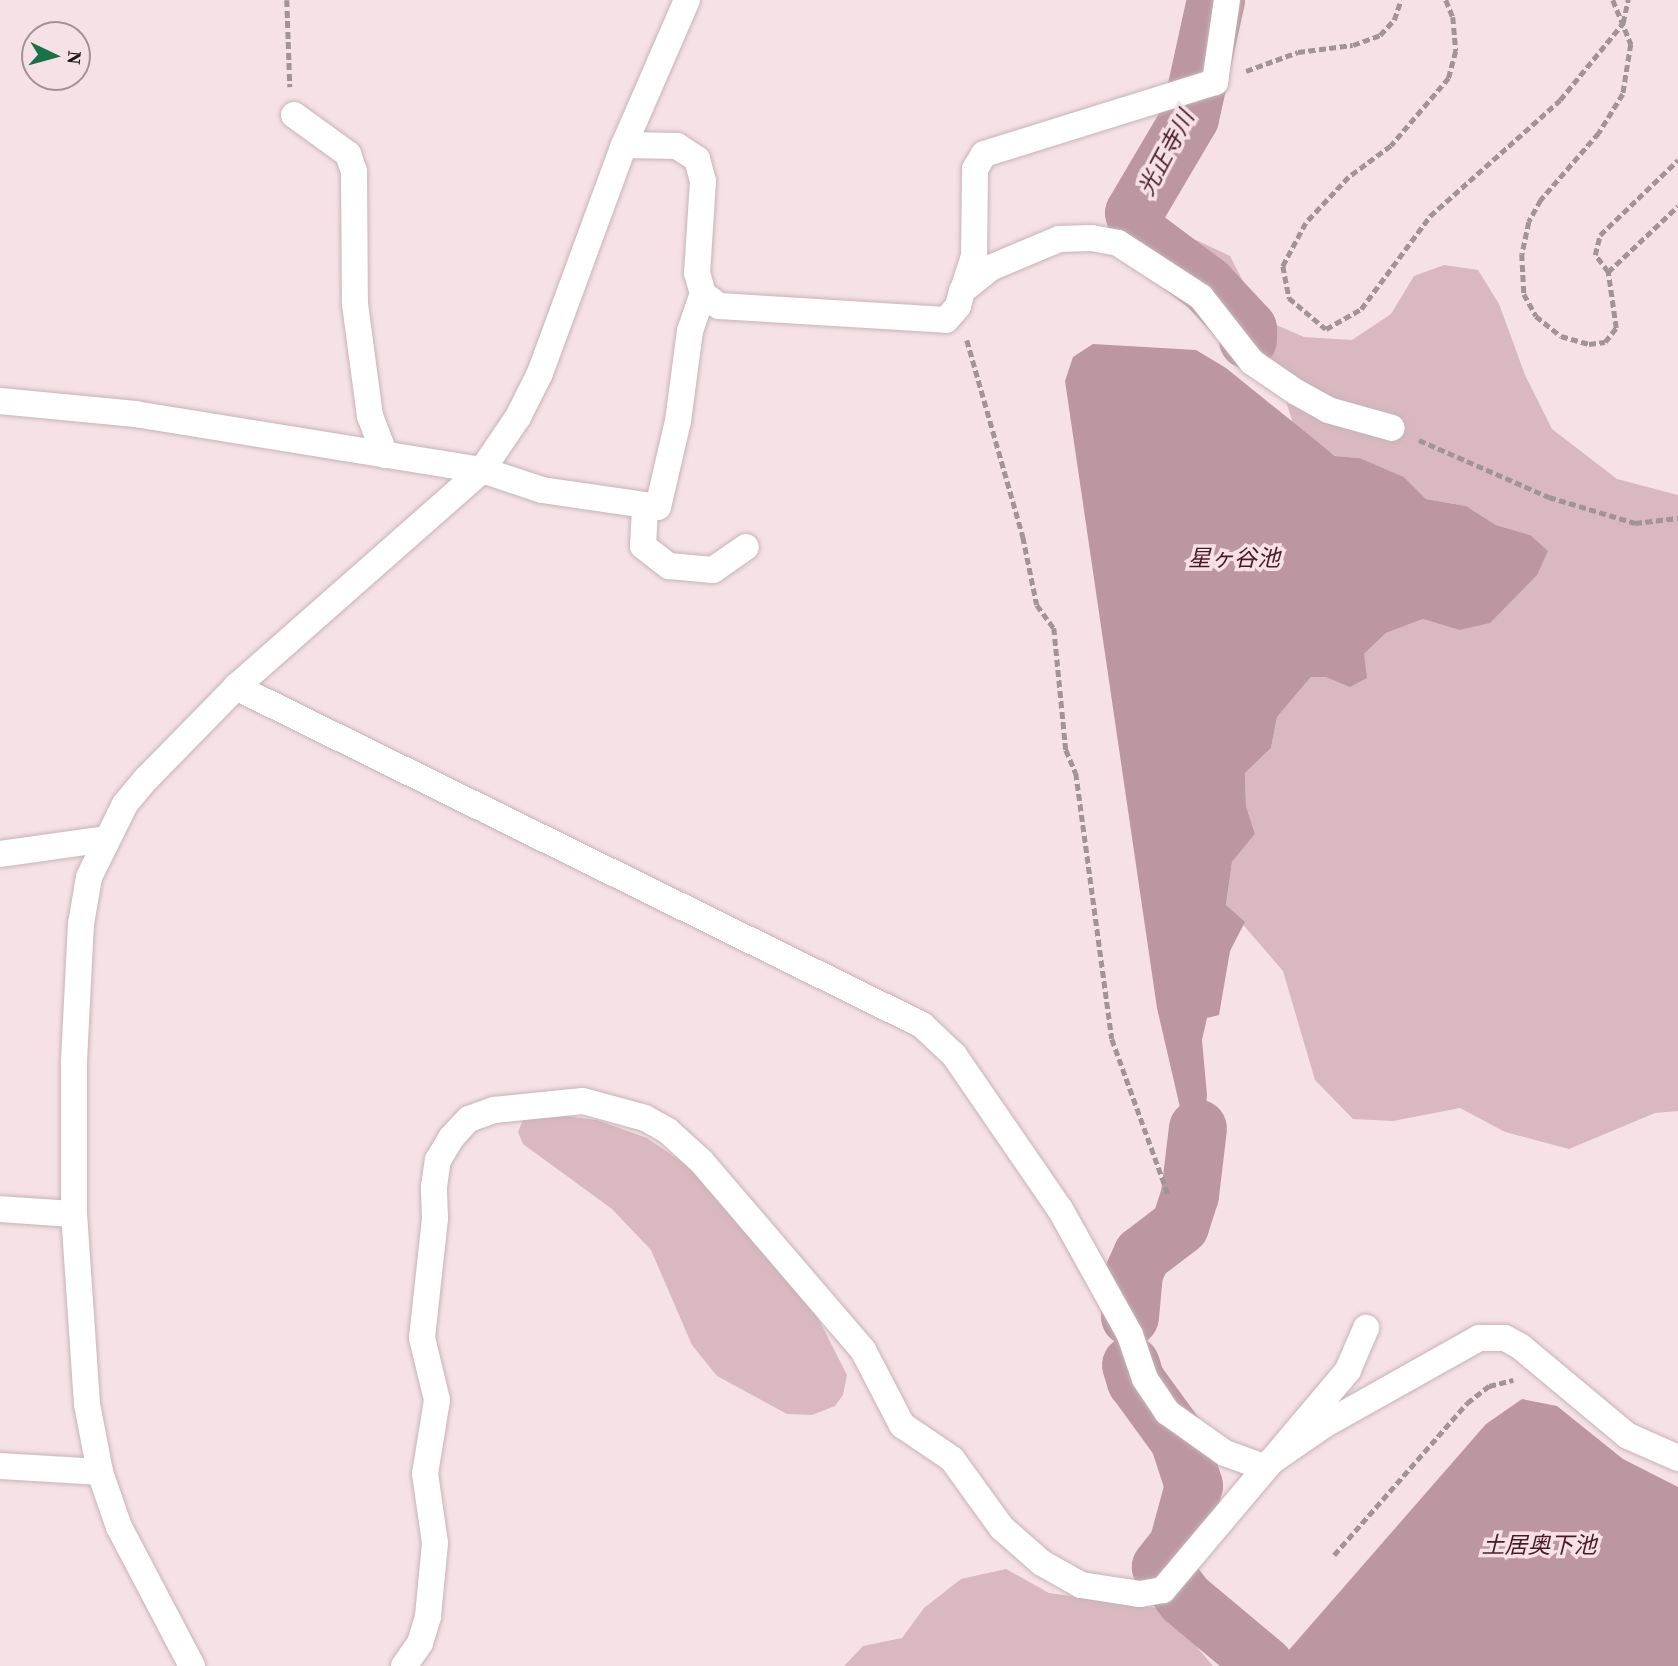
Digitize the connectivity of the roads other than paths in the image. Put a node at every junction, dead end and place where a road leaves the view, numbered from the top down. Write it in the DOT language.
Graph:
graph roads {
  1 [pos="687,0"];
  2 [pos="1227,0"];
  3 [pos="294,115"];
  4 [pos="624,145"];
  5 [pos="703,294"];
  6 [pos="958,303"];
  7 [pos="0,401"];
  8 [pos="1392,428"];
  9 [pos="385,455"];
  10 [pos="482,470"];
  11 [pos="645,508"];
  12 [pos="746,547"];
  13 [pos="236,687"];
  14 [pos="107,839"];
  15 [pos="0,854"];
  16 [pos="0,1209"];
  17 [pos="74,1214"];
  18 [pos="1366,1328"];
  19 [pos="1678,1458"];
  20 [pos="0,1466"];
  21 [pos="1263,1467"];
  22 [pos="100,1472"];
  23 [pos="191,1666"];
  24 [pos="404,1666"];
  1 -- 4 [label="street"];
  2 -- 6 [label="street"];
  3 -- 9 [label="street"];
  4 -- 5 [label="street"];
  4 -- 10 [label="street"];
  5 -- 6 [label="street"];
  5 -- 11 [label="street"];
  6 -- 8 [label="street"];
  7 -- 9 [label="street"];
  9 -- 10 [label="street"];
  10 -- 11 [label="street"];
  10 -- 13 [label="street"];
  11 -- 12 [label="street"];
  13 -- 14 [label="street"];
  13 -- 21 [label="street"];
  14 -- 15 [label="street"];
  14 -- 17 [label="street"];
  16 -- 17 [label="street"];
  17 -- 22 [label="street"];
  18 -- 21 [label="street"];
  19 -- 21 [label="street"];
  20 -- 22 [label="street"];
  21 -- 24 [label="street"];
  22 -- 23 [label="street"];
}
